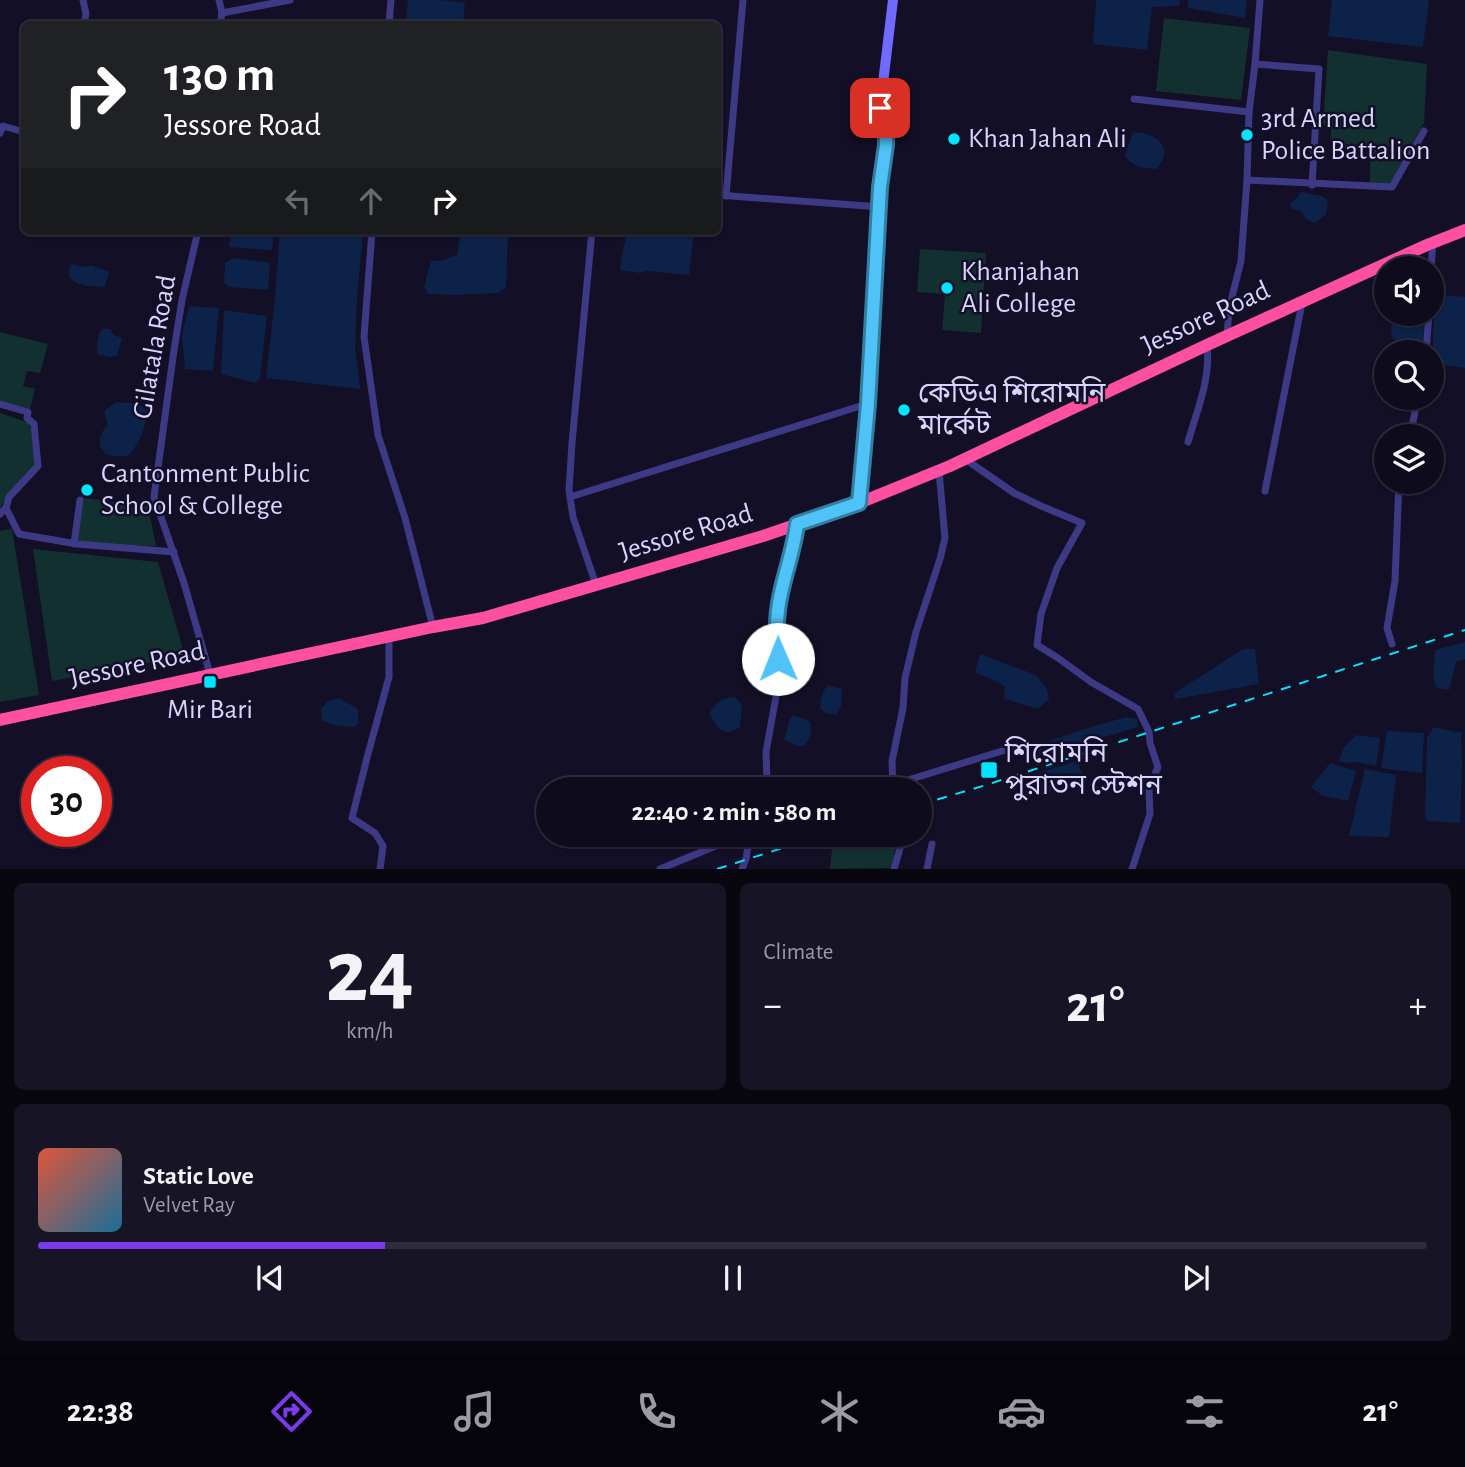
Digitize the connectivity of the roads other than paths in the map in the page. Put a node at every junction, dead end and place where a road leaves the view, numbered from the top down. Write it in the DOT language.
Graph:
graph roads {
  1 [pos="83,0"];
  2 [pos="219,0"];
  3 [pos="290,0"];
  4 [pos="391,0"];
  5 [pos="743,0"];
  6 [pos="894,0"];
  7 [pos="1260,0"];
  8 [pos="222,13"];
  9 [pos="85,21"];
  10 [pos="221,21"];
  11 [pos="389,21"];
  12 [pos="1255,64"];
  13 [pos="1134,99"];
  14 [pos="1250,112"];
  15 [pos="21,131"];
  16 [pos="1424,131"];
  17 [pos="0,133"];
  18 [pos="1247,180"];
  19 [pos="1312,184"];
  20 [pos="721,195"];
  21 [pos="726,196"];
  22 [pos="880,207"];
  23 [pos="1465,230"];
  24 [pos="197,235"];
  25 [pos="372,235"];
  26 [pos="592,235"];
  27 [pos="1433,242"];
  28 [pos="1432,256"];
  29 [pos="1303,301"];
  30 [pos="1227,335"];
  31 [pos="1207,345"];
  32 [pos="0,404"];
  33 [pos="869,404"];
  34 [pos="1188,442"];
  35 [pos="965,459"];
  36 [pos="939,471"];
  37 [pos="1265,491"];
  38 [pos="1398,494"];
  39 [pos="570,497"];
  40 [pos="80,500"];
  41 [pos="860,503"];
  42 [pos="3,511"];
  43 [pos="797,524"];
  44 [pos="74,544"];
  45 [pos="174,552"];
  46 [pos="596,585"];
  47 [pos="433,626"];
  48 [pos="389,636"];
  49 [pos="1392,644"];
  50 [pos="210,674"];
  51 [pos="0,720"];
  52 [pos="1015,747"];
  53 [pos="767,777"];
  54 [pos="892,777"];
  55 [pos="923,777"];
  56 [pos="713,847"];
  57 [pos="748,847"];
  58 [pos="900,847"];
  59 [pos="931,847"];
  60 [pos="380,869"];
  61 [pos="660,869"];
  62 [pos="742,869"];
  63 [pos="894,869"];
  64 [pos="927,869"];
  65 [pos="1132,869"];
  1 -- 9 [label="street"];
  2 -- 8 [label="street"];
  3 -- 8 [label="street"];
  4 -- 11 [label="street"];
  5 -- 21 [label="street"];
  6 -- 22 [label="street"];
  7 -- 12 [label="street"];
  8 -- 10 [label="street"];
  12 -- 14 [label="street"];
  12 -- 19 [label="street"];
  13 -- 14 [label="street"];
  14 -- 18 [label="street"];
  15 -- 17 [label="street"];
  16 -- 19 [label="street"];
  18 -- 19 [label="street"];
  18 -- 30 [label="street"];
  20 -- 21 [label="street"];
  21 -- 22 [label="street"];
  22 -- 33 [label="street"];
  23 -- 27 [label="highway, Jessore Road"];
  24 -- 45 [label="street, Gilatala Road"];
  25 -- 47 [label="street"];
  26 -- 39 [label="street"];
  27 -- 28 [label="street"];
  27 -- 29 [label="highway, Jessore Road"];
  29 -- 30 [label="highway, Jessore Road"];
  29 -- 37 [label="street"];
  30 -- 31 [label="highway, Jessore Road"];
  31 -- 34 [label="street"];
  31 -- 35 [label="highway, Jessore Road"];
  32 -- 42 [label="street"];
  33 -- 39 [label="street"];
  33 -- 41 [label="street"];
  35 -- 36 [label="highway, Jessore Road"];
  35 -- 65 [label="street"];
  36 -- 41 [label="highway, Jessore Road"];
  36 -- 54 [label="street"];
  38 -- 49 [label="street"];
  39 -- 46 [label="street"];
  40 -- 44 [label="street"];
  41 -- 43 [label="highway, Jessore Road"];
  42 -- 44 [label="street"];
  43 -- 46 [label="highway, Jessore Road"];
  43 -- 53 [label="street"];
  44 -- 45 [label="street"];
  45 -- 50 [label="street, Gilatala Road"];
  46 -- 47 [label="highway, Jessore Road"];
  47 -- 48 [label="highway, Jessore Road"];
  48 -- 50 [label="highway, Jessore Road"];
  48 -- 60 [label="street"];
  50 -- 51 [label="highway, Jessore Road"];
  52 -- 55 [label="street"];
  56 -- 61 [label="street"];
  57 -- 62 [label="street"];
  58 -- 63 [label="street"];
  59 -- 64 [label="street"];
}
